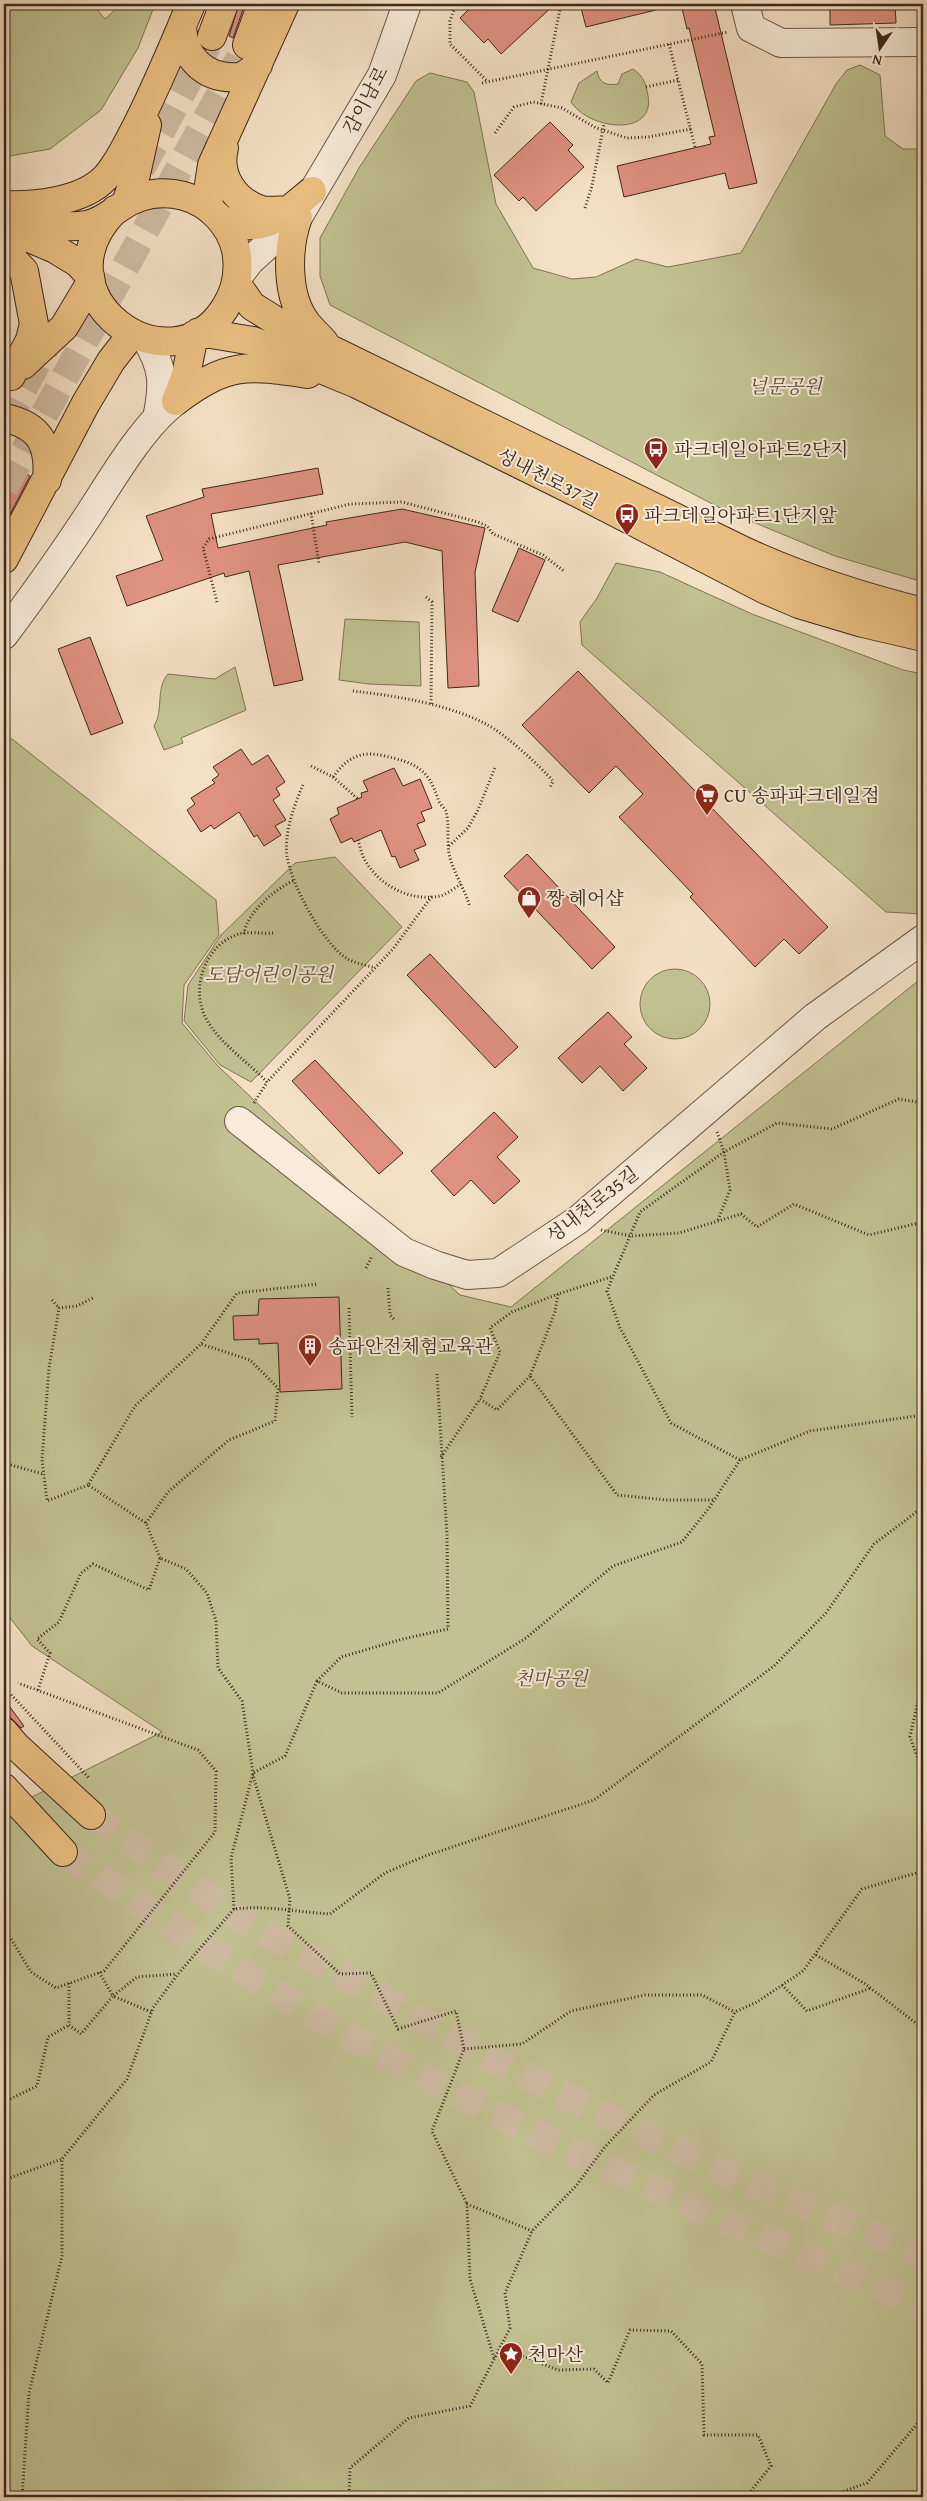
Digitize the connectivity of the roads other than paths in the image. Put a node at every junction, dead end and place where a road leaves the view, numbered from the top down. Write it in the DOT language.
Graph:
graph roads {
  1 [pos="224,4"];
  2 [pos="262,4"];
  3 [pos="285,4"];
  4 [pos="407,4"];
  5 [pos="187,15"];
  6 [pos="748,16"];
  7 [pos="212,36"];
  8 [pos="923,42"];
  9 [pos="252,55"];
  10 [pos="154,92"];
  11 [pos="233,118"];
  12 [pos="4,205"];
  13 [pos="121,207"];
  14 [pos="293,213"];
  15 [pos="216,214"];
  16 [pos="4,219"];
  17 [pos="4,226"];
  18 [pos="4,250"];
  19 [pos="91,279"];
  20 [pos="237,280"];
  21 [pos="196,333"];
  22 [pos="139,336"];
  23 [pos="331,348"];
  24 [pos="7,380"];
  25 [pos="357,384"];
  26 [pos="167,409"];
  27 [pos="4,418"];
  28 [pos="46,482"];
  29 [pos="603,493"];
  30 [pos="4,559"];
  31 [pos="923,612"];
  32 [pos="4,636"];
  33 [pos="923,637"];
  34 [pos="923,939"];
  35 [pos="239,1121"];
  36 [pos="4,1732"];
  37 [pos="4,1788"];
  38 [pos="90,1815"];
  39 [pos="63,1852"];
  1 -- 7 [label="main road"];
  2 -- 9 [label="main road"];
  3 -- 9 [label="main road"];
  4 -- 14 [label="street, 감이남로"];
  5 -- 9 [label="main road"];
  5 -- 10 [label="main road"];
  6 -- 8 [label="street"];
  9 -- 11 [label="main road"];
  10 -- 12 [label="main road"];
  10 -- 13 [label="main road"];
  11 -- 14 [label="main road"];
  11 -- 15 [label="main road"];
  13 -- 15 [label="main road"];
  13 -- 16 [label="main road"];
  13 -- 19 [label="main road"];
  14 -- 15 [label="main road"];
  14 -- 20 [label="street"];
  14 -- 23 [label="main road"];
  15 -- 20 [label="main road"];
  17 -- 19 [label="main road"];
  18 -- 24 [label="main road"];
  19 -- 22 [label="main road"];
  19 -- 24 [label="main road"];
  20 -- 21 [label="main road"];
  20 -- 23 [label="main road, 성내천로37길"];
  21 -- 22 [label="main road"];
  21 -- 25 [label="main road, 성내천로37길"];
  21 -- 26 [label="main road"];
  22 -- 26 [label="street"];
  22 -- 28 [label="main road"];
  23 -- 29 [label="main road, 성내천로37길"];
  25 -- 26 [label="main road"];
  25 -- 29 [label="main road, 성내천로37길"];
  26 -- 32 [label="street"];
  27 -- 28 [label="main road"];
  28 -- 30 [label="main road"];
  29 -- 31 [label="main road, 성내천로37길"];
  29 -- 33 [label="main road, 성내천로37길"];
  34 -- 35 [label="street, 성내천로35길"];
  36 -- 38 [label="main road"];
  37 -- 39 [label="main road"];
}
